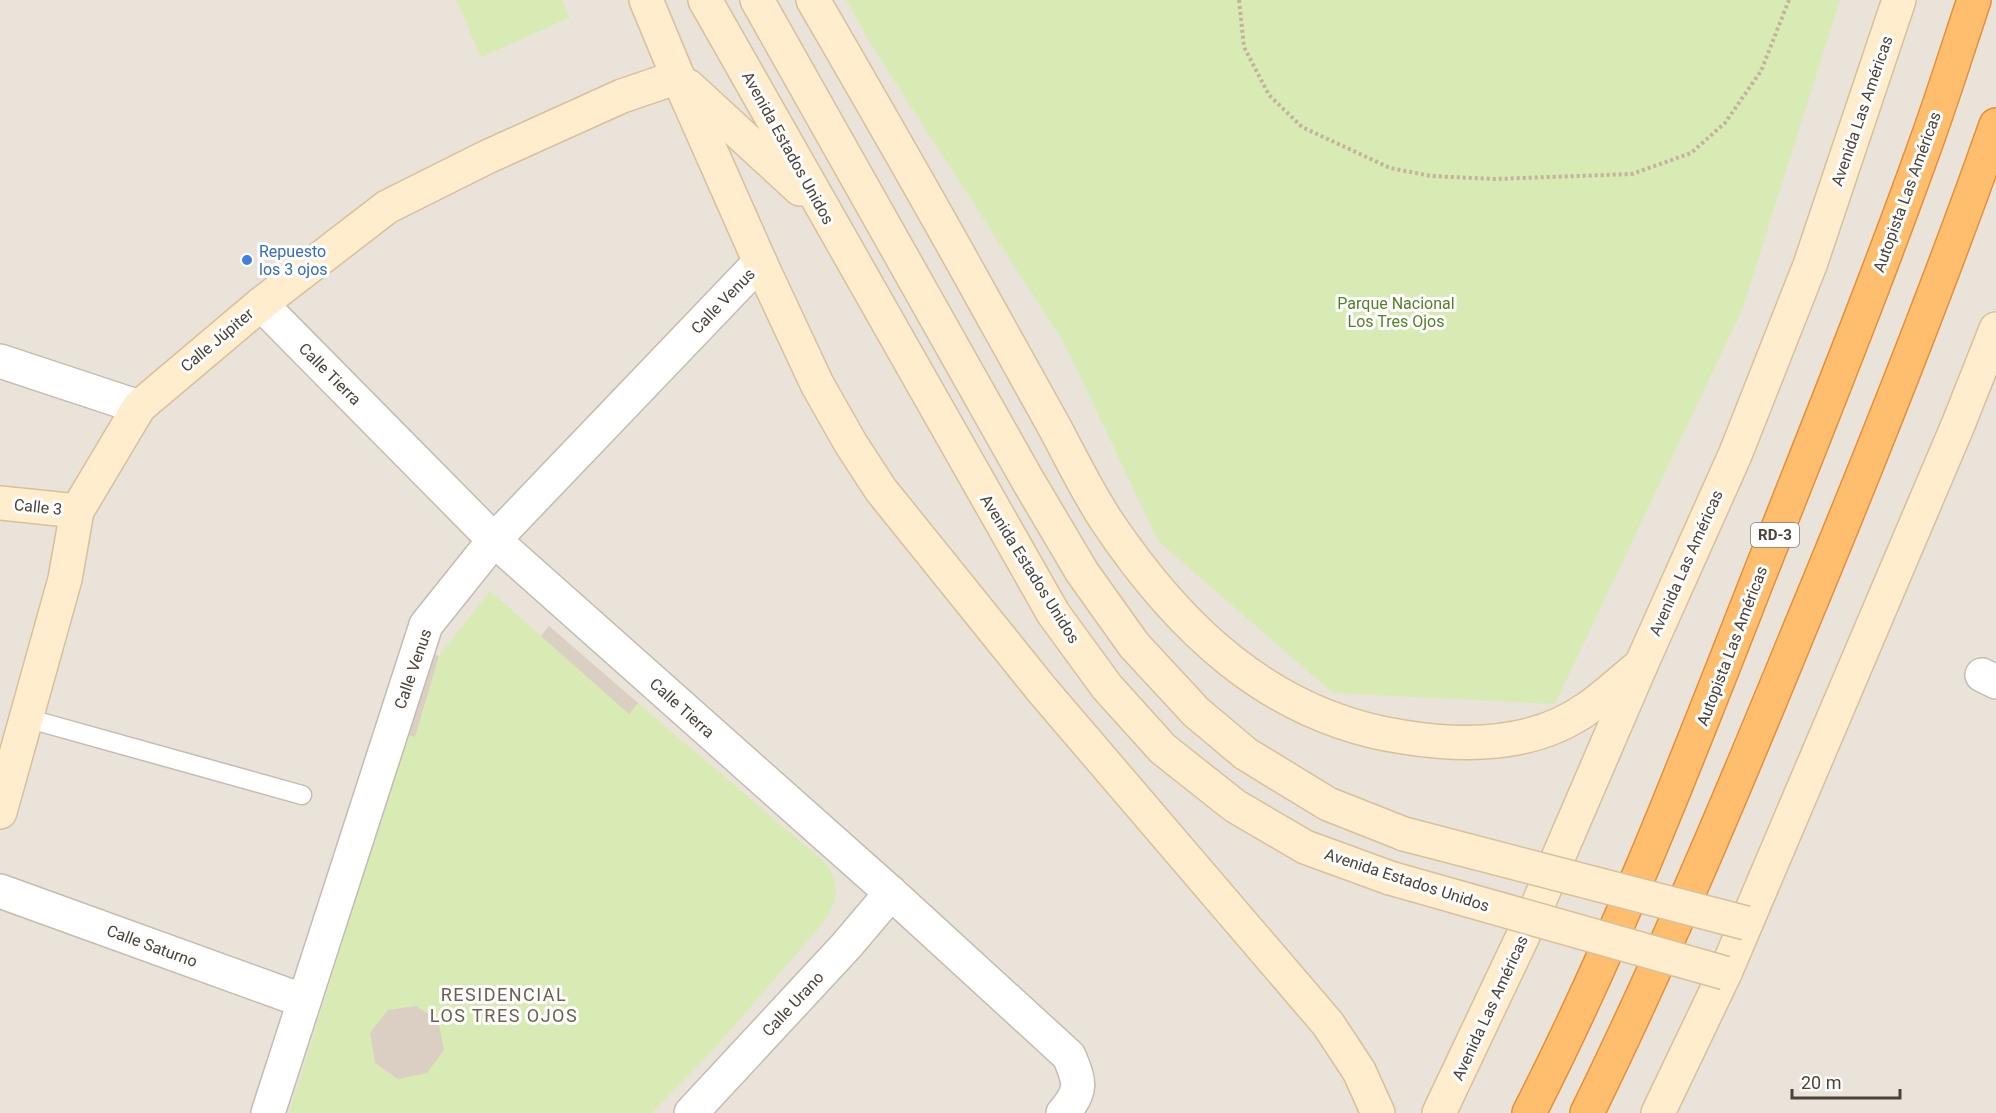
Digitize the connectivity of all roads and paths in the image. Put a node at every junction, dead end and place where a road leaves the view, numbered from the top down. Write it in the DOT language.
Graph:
graph roads {
  1 [pos="645,0"];
  2 [pos="705,0"];
  3 [pos="757,0"];
  4 [pos="813,0"];
  5 [pos="1239,0"];
  6 [pos="1789,0"];
  7 [pos="1899,0"];
  8 [pos="1974,0"];
  9 [pos="678,77"];
  10 [pos="1996,125"];
  11 [pos="825,213"];
  12 [pos="760,262"];
  13 [pos="261,304"];
  14 [pos="1996,330"];
  15 [pos="0,361"];
  16 [pos="139,407"];
  17 [pos="0,503"];
  18 [pos="77,511"];
  19 [pos="494,540"];
  20 [pos="1641,665"];
  21 [pos="26,718"];
  22 [pos="302,795"];
  23 [pos="0,812"];
  24 [pos="0,891"];
  25 [pos="891,893"];
  26 [pos="1746,923"];
  27 [pos="1725,973"];
  28 [pos="304,1001"];
  29 [pos="268,1113"];
  30 [pos="692,1113"];
  31 [pos="1063,1113"];
  32 [pos="1378,1113"];
  33 [pos="1440,1113"];
  34 [pos="1529,1113"];
  35 [pos="1587,1113"];
  36 [pos="1658,1113"];
  1 -- 9 [label="street"];
  2 -- 11 [label="street, Avenida Estados Unidos"];
  3 -- 26 [label="street, bridge"];
  4 -- 20 [label="street"];
  5 -- 6 [label="path"];
  7 -- 20 [label="street, Avenida Las Américas"];
  8 -- 34 [label="highway, Autopista Las Américas / RD-3"];
  9 -- 11 [label="street"];
  9 -- 12 [label="street"];
  9 -- 13 [label="street, Calle Júpiter"];
  10 -- 35 [label="highway"];
  11 -- 27 [label="street, Avenida Estados Unidos, bridge"];
  12 -- 19 [label="street, Calle Venus"];
  12 -- 32 [label="street"];
  13 -- 16 [label="street, Calle Júpiter"];
  13 -- 19 [label="street, Calle Tierra"];
  14 -- 26 [label="street"];
  15 -- 16 [label="street"];
  16 -- 18 [label="street, Calle Júpiter"];
  17 -- 18 [label="street, Calle 3"];
  18 -- 21 [label="street, Calle Júpiter"];
  19 -- 25 [label="street, Calle Tierra"];
  19 -- 28 [label="street, Calle Venus"];
  20 -- 33 [label="street, Avenida Las Américas"];
  21 -- 22 [label="lane"];
  21 -- 23 [label="street, Calle Júpiter"];
  24 -- 28 [label="street, Calle Saturno"];
  25 -- 30 [label="street, Calle Urano"];
  25 -- 31 [label="street, Calle Tierra"];
  26 -- 27 [label="street"];
  27 -- 36 [label="street"];
  28 -- 29 [label="street, Calle Venus"];
}
